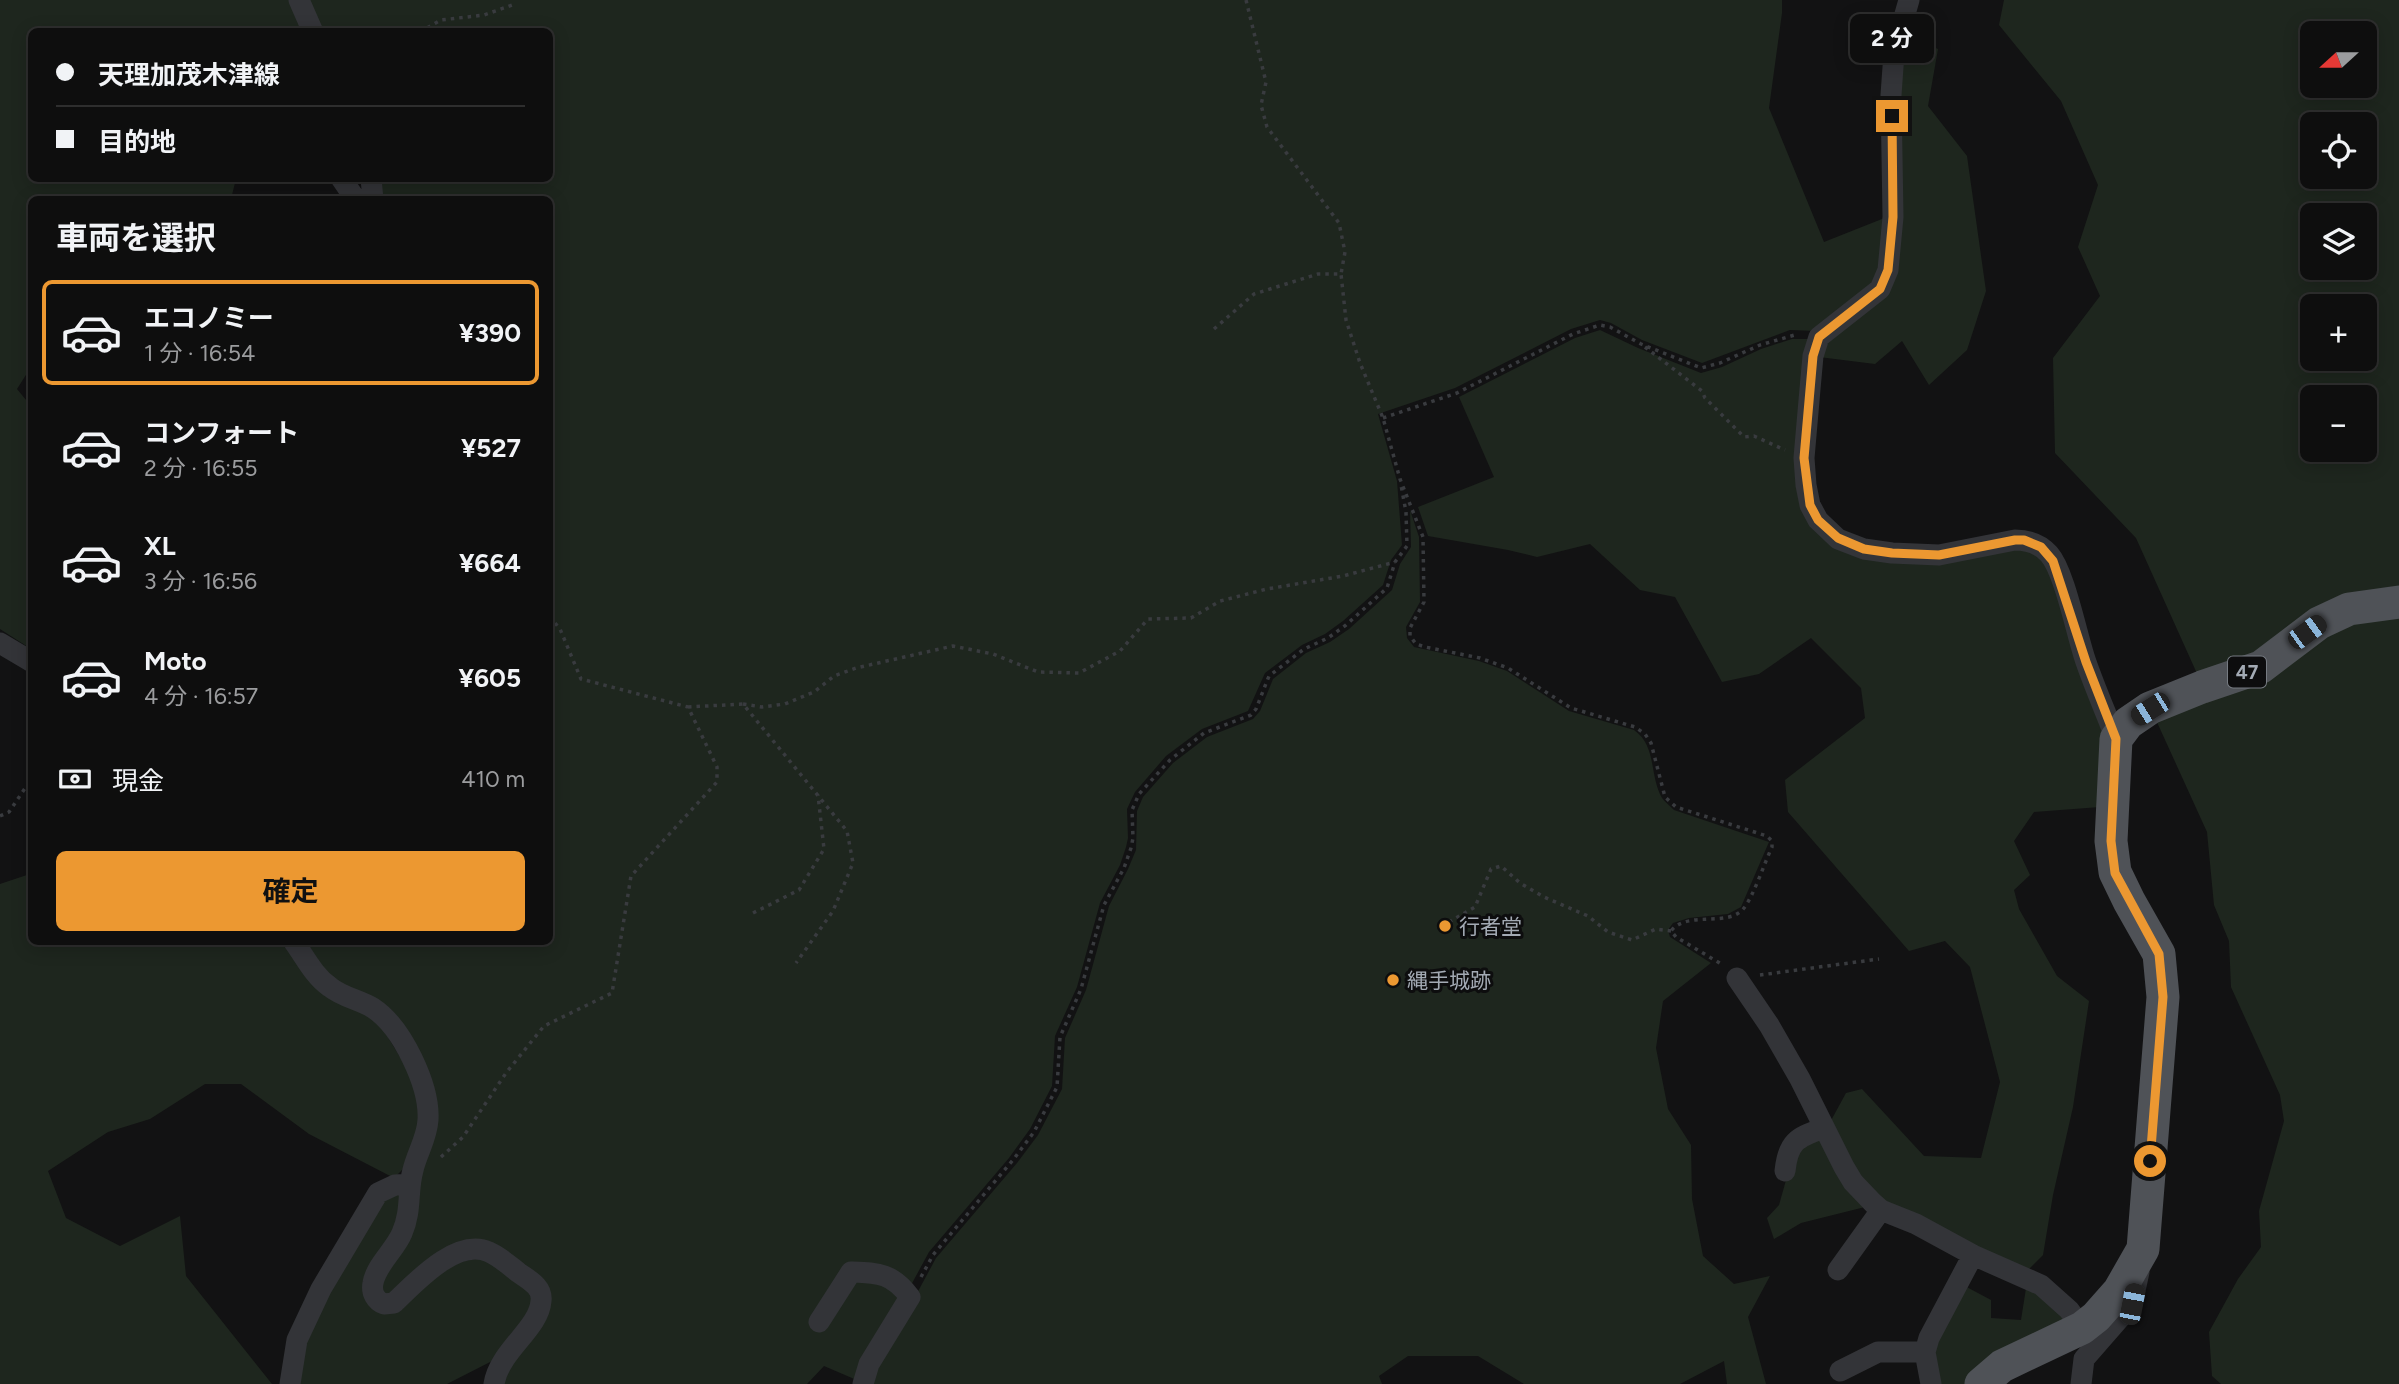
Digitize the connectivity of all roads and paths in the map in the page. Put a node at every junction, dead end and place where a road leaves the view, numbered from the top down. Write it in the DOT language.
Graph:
graph roads {
  1 [pos="299,0"];
  2 [pos="1247,0"];
  3 [pos="1909,0"];
  4 [pos="515,4"];
  5 [pos="311,28"];
  6 [pos="427,28"];
  7 [pos="1341,274"];
  8 [pos="1214,329"];
  9 [pos="1819,337"];
  10 [pos="1640,344"];
  11 [pos="1383,418"];
  12 [pos="1804,458"];
  13 [pos="1400,480"];
  14 [pos="1395,562"];
  15 [pos="2399,603"];
  16 [pos="553,621"];
  17 [pos="0,643"];
  18 [pos="28,660"];
  19 [pos="743,704"];
  20 [pos="688,707"];
  21 [pos="2116,739"];
  22 [pos="28,784"];
  23 [pos="818,793"];
  24 [pos="0,816"];
  25 [pos="753,913"];
  26 [pos="1449,922"];
  27 [pos="1671,931"];
  28 [pos="296,945"];
  29 [pos="1879,959"];
  30 [pos="796,963"];
  31 [pos="1737,978"];
  32 [pos="1823,1128"];
  33 [pos="1785,1171"];
  34 [pos="410,1184"];
  35 [pos="1881,1210"];
  36 [pos="2143,1249"];
  37 [pos="1973,1255"];
  38 [pos="1838,1270"];
  39 [pos="909,1297"];
  40 [pos="819,1322"];
  41 [pos="2082,1328"];
  42 [pos="1925,1352"];
  43 [pos="1840,1371"];
  44 [pos="290,1384"];
  45 [pos="494,1384"];
  46 [pos="863,1384"];
  47 [pos="1931,1384"];
  48 [pos="1981,1384"];
  49 [pos="2081,1384"];
  1 -- 5 [label="street"];
  2 -- 7 [label="path"];
  3 -- 9 [label="street"];
  4 -- 6 [label="path"];
  7 -- 8 [label="path"];
  7 -- 11 [label="path"];
  9 -- 10 [label="path"];
  9 -- 12 [label="street"];
  10 -- 11 [label="path"];
  10 -- 12 [label="path"];
  11 -- 13 [label="path"];
  12 -- 21 [label="street"];
  13 -- 14 [label="path"];
  13 -- 27 [label="path"];
  14 -- 19 [label="path"];
  14 -- 39 [label="path"];
  15 -- 21 [label="main road, 47"];
  16 -- 20 [label="path"];
  17 -- 18 [label="street"];
  19 -- 20 [label="path"];
  19 -- 23 [label="path"];
  20 -- 34 [label="path"];
  21 -- 36 [label="main road"];
  22 -- 24 [label="path"];
  23 -- 25 [label="path"];
  23 -- 30 [label="path"];
  26 -- 27 [label="path"];
  27 -- 31 [label="path"];
  28 -- 34 [label="street"];
  29 -- 31 [label="path"];
  31 -- 32 [label="street"];
  32 -- 33 [label="street"];
  32 -- 35 [label="street"];
  34 -- 44 [label="street"];
  34 -- 45 [label="street"];
  35 -- 37 [label="street"];
  35 -- 38 [label="street"];
  36 -- 41 [label="main road"];
  36 -- 49 [label="street"];
  37 -- 41 [label="street"];
  37 -- 42 [label="street"];
  39 -- 40 [label="street"];
  39 -- 46 [label="street"];
  41 -- 48 [label="main road"];
  42 -- 43 [label="street"];
  42 -- 47 [label="street"];
}
